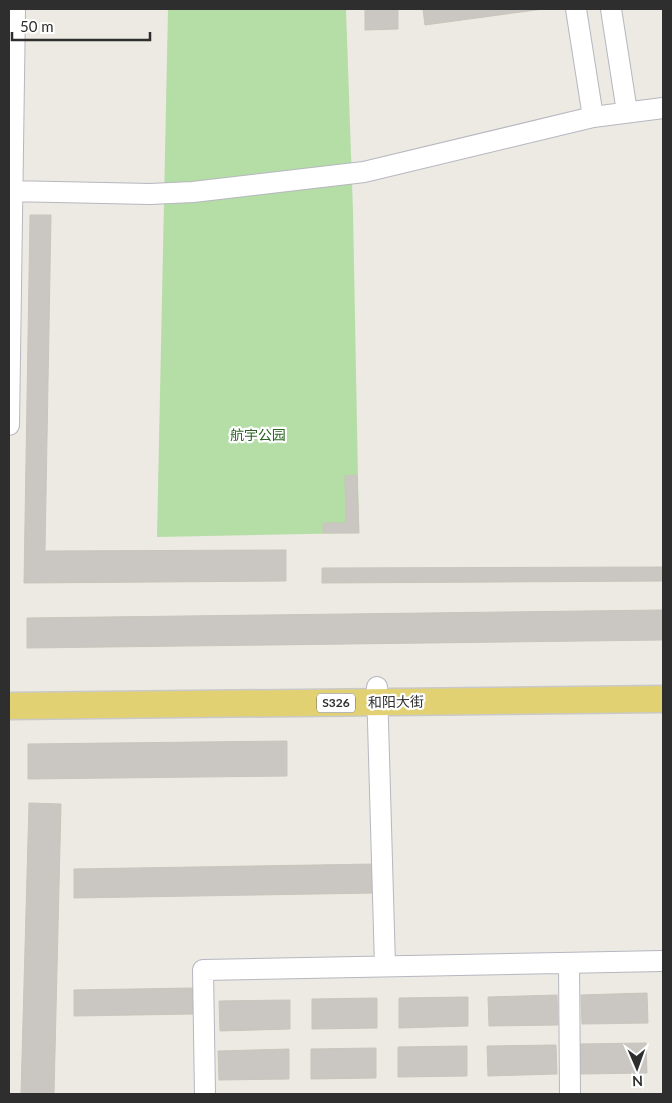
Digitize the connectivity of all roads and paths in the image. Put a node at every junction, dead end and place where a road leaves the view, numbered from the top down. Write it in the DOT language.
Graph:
graph roads {
  1 [pos="15,9"];
  2 [pos="576,9"];
  3 [pos="611,9"];
  4 [pos="663,108"];
  5 [pos="627,112"];
  6 [pos="593,117"];
  7 [pos="11,191"];
  8 [pos="9,425"];
  9 [pos="663,683"];
  10 [pos="9,691"];
  11 [pos="377,694"];
  12 [pos="663,699"];
  13 [pos="9,706"];
  14 [pos="663,961"];
  15 [pos="569,963"];
  16 [pos="385,966"];
  17 [pos="205,1094"];
  18 [pos="570,1094"];
  1 -- 7 [label="street"];
  2 -- 6 [label="street"];
  3 -- 5 [label="street"];
  4 -- 5 [label="street"];
  5 -- 6 [label="street"];
  6 -- 7 [label="street"];
  7 -- 8 [label="street"];
  9 -- 11 [label="main road, 和阳大街 / S326"];
  10 -- 11 [label="main road, 和阳大街 / S326"];
  11 -- 12 [label="main road, 和阳大街 / S326"];
  11 -- 13 [label="main road, 和阳大街 / S326"];
  11 -- 16 [label="street"];
  14 -- 15 [label="street"];
  15 -- 16 [label="street"];
  15 -- 18 [label="street"];
  16 -- 17 [label="street"];
}
